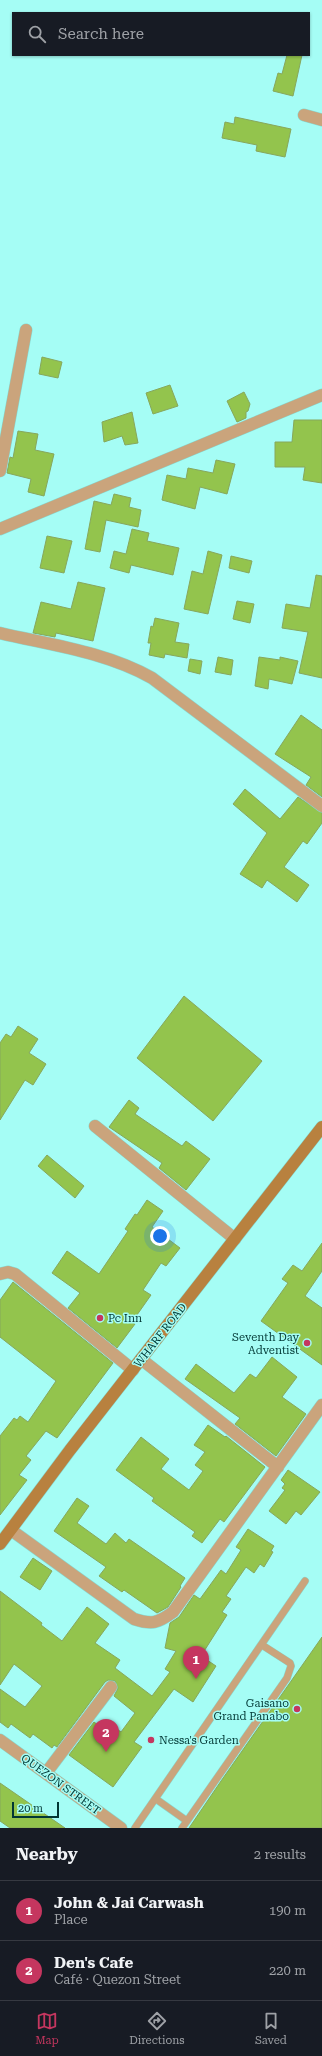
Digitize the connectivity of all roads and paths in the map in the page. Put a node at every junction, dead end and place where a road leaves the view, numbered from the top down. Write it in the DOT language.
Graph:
graph roads {
  1 [pos="304,115"];
  2 [pos="322,120"];
  3 [pos="26,330"];
  4 [pos="322,395"];
  5 [pos="4,425"];
  6 [pos="0,471"];
  7 [pos="0,529"];
  8 [pos="0,633"];
  9 [pos="322,806"];
  10 [pos="95,1126"];
  11 [pos="322,1126"];
  12 [pos="235,1239"];
  13 [pos="0,1274"];
  14 [pos="141,1360"];
  15 [pos="132,1370"];
  16 [pos="322,1405"];
  17 [pos="278,1466"];
  18 [pos="11,1530"];
  19 [pos="0,1544"];
  20 [pos="304,1581"];
  21 [pos="262,1645"];
  22 [pos="110,1687"];
  23 [pos="0,1740"];
  24 [pos="46,1773"];
  25 [pos="156,1799"];
  26 [pos="186,1821"];
  27 [pos="121,1828"];
  28 [pos="135,1828"];
  29 [pos="182,1828"];
  1 -- 2 [label="street"];
  3 -- 5 [label="street"];
  4 -- 7 [label="street"];
  5 -- 6 [label="street"];
  8 -- 9 [label="street"];
  10 -- 12 [label="street"];
  11 -- 12 [label="main road, WHARF ROAD"];
  12 -- 14 [label="main road, WHARF ROAD"];
  13 -- 15 [label="street"];
  14 -- 15 [label="main road, WHARF ROAD"];
  14 -- 17 [label="street"];
  15 -- 18 [label="main road, WHARF ROAD"];
  16 -- 17 [label="street"];
  17 -- 18 [label="street"];
  18 -- 19 [label="main road, WHARF ROAD"];
  20 -- 21 [label="lane"];
  21 -- 25 [label="lane"];
  21 -- 26 [label="lane"];
  22 -- 24 [label="street"];
  23 -- 24 [label="street, QUEZON STREET"];
  24 -- 27 [label="street, QUEZON STREET"];
  25 -- 26 [label="lane"];
  25 -- 28 [label="lane"];
  26 -- 29 [label="lane"];
}
